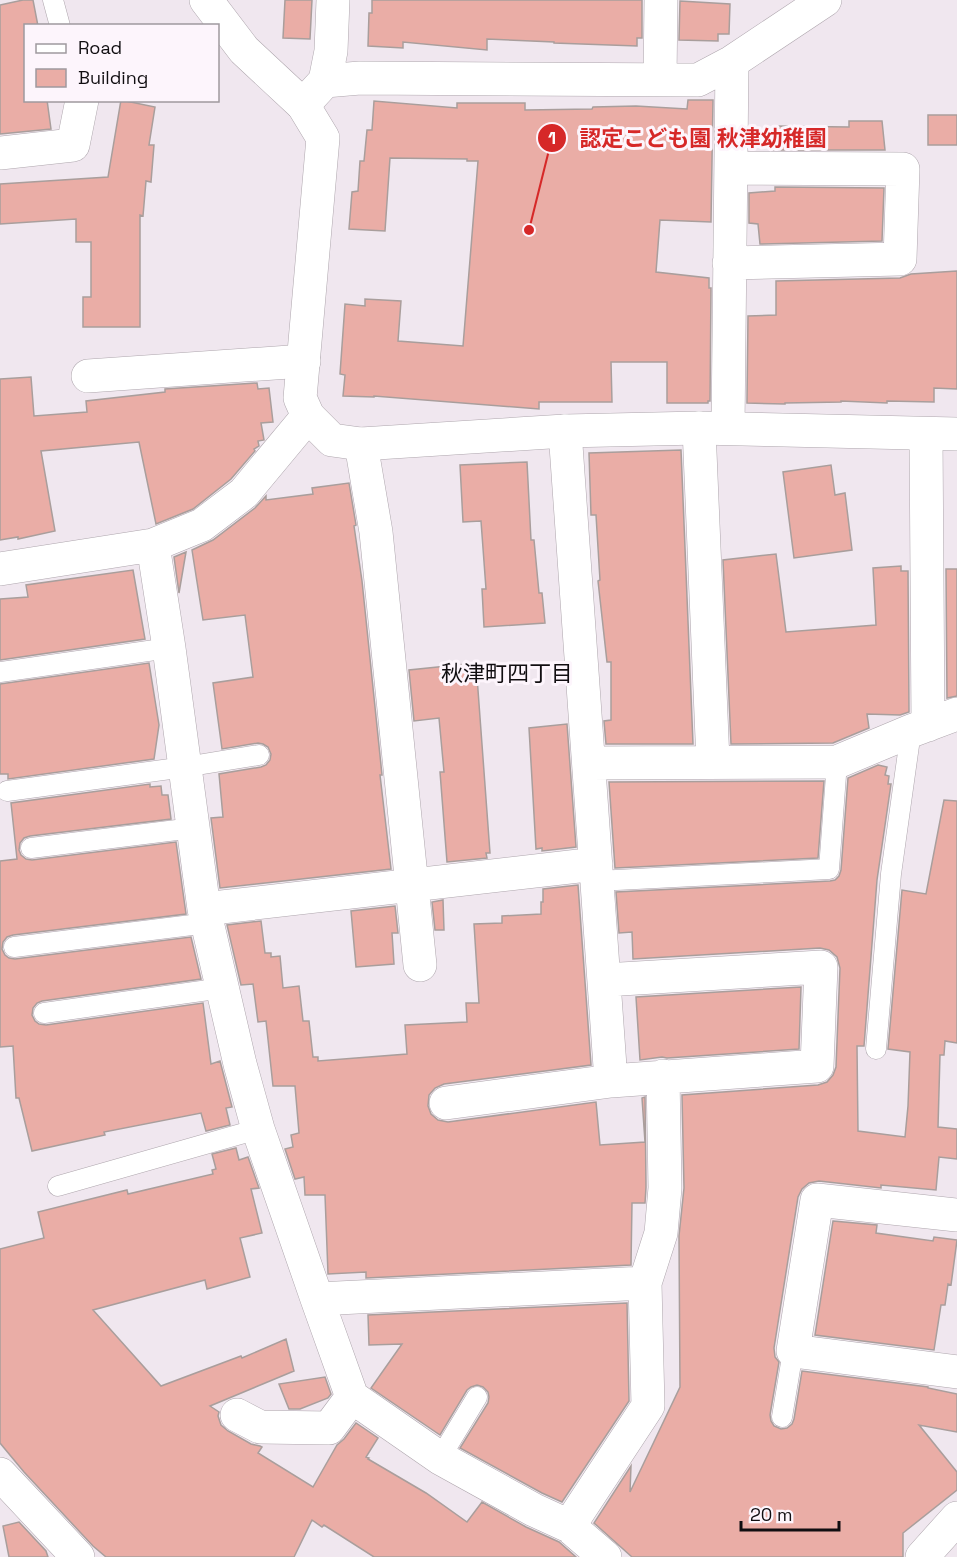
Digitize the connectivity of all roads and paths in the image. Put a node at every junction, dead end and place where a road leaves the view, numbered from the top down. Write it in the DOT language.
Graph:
graph roads {
  1 [pos="53,0"];
  2 [pos="206,0"];
  3 [pos="333,0"];
  4 [pos="661,0"];
  5 [pos="825,0"];
  6 [pos="59,24"];
  7 [pos="218,24"];
  8 [pos="219,25"];
  9 [pos="231,49"];
  10 [pos="732,62"];
  11 [pos="660,79"];
  12 [pos="325,81"];
  13 [pos="82,102"];
  14 [pos="303,105"];
  15 [pos="0,153"];
  16 [pos="731,168"];
  17 [pos="729,263"];
  18 [pos="303,361"];
  19 [pos="88,376"];
  20 [pos="308,416"];
  21 [pos="714,428"];
  22 [pos="565,431"];
  23 [pos="941,434"];
  24 [pos="361,444"];
  25 [pos="153,545"];
  26 [pos="0,570"];
  27 [pos="169,648"];
  28 [pos="0,672"];
  29 [pos="932,724"];
  30 [pos="260,755"];
  31 [pos="713,762"];
  32 [pos="837,762"];
  33 [pos="589,763"];
  34 [pos="185,767"];
  35 [pos="7,791"];
  36 [pos="193,828"];
  37 [pos="31,848"];
  38 [pos="596,872"];
  39 [pos="411,885"];
  40 [pos="206,916"];
  41 [pos="14,947"];
  42 [pos="420,964"];
  43 [pos="604,980"];
  44 [pos="223,988"];
  45 [pos="44,1013"];
  46 [pos="876,1050"];
  47 [pos="663,1077"];
  48 [pos="611,1081"];
  49 [pos="446,1103"];
  50 [pos="258,1129"];
  51 [pos="58,1186"];
  52 [pos="957,1215"];
  53 [pos="645,1283"];
  54 [pos="316,1299"];
  55 [pos="793,1351"];
  56 [pos="957,1372"];
  57 [pos="352,1397"];
  58 [pos="477,1397"];
  59 [pos="237,1415"];
  60 [pos="782,1417"];
  61 [pos="440,1458"];
  62 [pos="0,1474"];
  63 [pos="12,1503"];
  64 [pos="957,1518"];
  65 [pos="569,1526"];
  66 [pos="78,1557"];
  67 [pos="605,1557"];
  68 [pos="922,1557"];
  1 -- 6 [label="lane"];
  2 -- 7 [label="street"];
  3 -- 12 [label="street"];
  4 -- 11 [label="street"];
  5 -- 10 [label="street"];
  8 -- 9 [label="street"];
  9 -- 14 [label="street"];
  10 -- 11 [label="street"];
  10 -- 16 [label="street"];
  11 -- 12 [label="street"];
  12 -- 14 [label="street"];
  13 -- 15 [label="street"];
  14 -- 18 [label="street"];
  16 -- 17 [label="street"];
  16 -- 17 [label="street"];
  17 -- 21 [label="street"];
  18 -- 19 [label="street"];
  18 -- 20 [label="street"];
  20 -- 24 [label="street"];
  20 -- 25 [label="street"];
  21 -- 22 [label="street"];
  21 -- 23 [label="street"];
  21 -- 31 [label="street"];
  22 -- 24 [label="street"];
  22 -- 33 [label="street"];
  23 -- 29 [label="street"];
  24 -- 39 [label="street"];
  25 -- 26 [label="street"];
  25 -- 27 [label="street"];
  27 -- 28 [label="lane"];
  27 -- 34 [label="street"];
  29 -- 32 [label="street"];
  29 -- 46 [label="lane"];
  30 -- 34 [label="lane"];
  31 -- 32 [label="street"];
  31 -- 33 [label="street"];
  32 -- 38 [label="lane"];
  33 -- 38 [label="street"];
  34 -- 35 [label="lane"];
  34 -- 36 [label="street"];
  36 -- 37 [label="lane"];
  36 -- 40 [label="street"];
  38 -- 39 [label="street"];
  38 -- 43 [label="street"];
  39 -- 40 [label="street"];
  39 -- 42 [label="street"];
  40 -- 41 [label="lane"];
  40 -- 44 [label="street"];
  43 -- 47 [label="street"];
  43 -- 48 [label="street"];
  44 -- 45 [label="lane"];
  44 -- 50 [label="street"];
  47 -- 48 [label="street"];
  47 -- 53 [label="street"];
  48 -- 49 [label="street"];
  50 -- 51 [label="lane"];
  50 -- 54 [label="street"];
  52 -- 55 [label="street"];
  53 -- 54 [label="street"];
  53 -- 65 [label="street"];
  54 -- 57 [label="street"];
  55 -- 56 [label="street"];
  55 -- 60 [label="lane"];
  57 -- 59 [label="street"];
  57 -- 61 [label="street"];
  58 -- 61 [label="lane"];
  61 -- 65 [label="street"];
  62 -- 63 [label="street"];
  63 -- 66 [label="street"];
  64 -- 68 [label="street"];
  65 -- 67 [label="street"];
}
